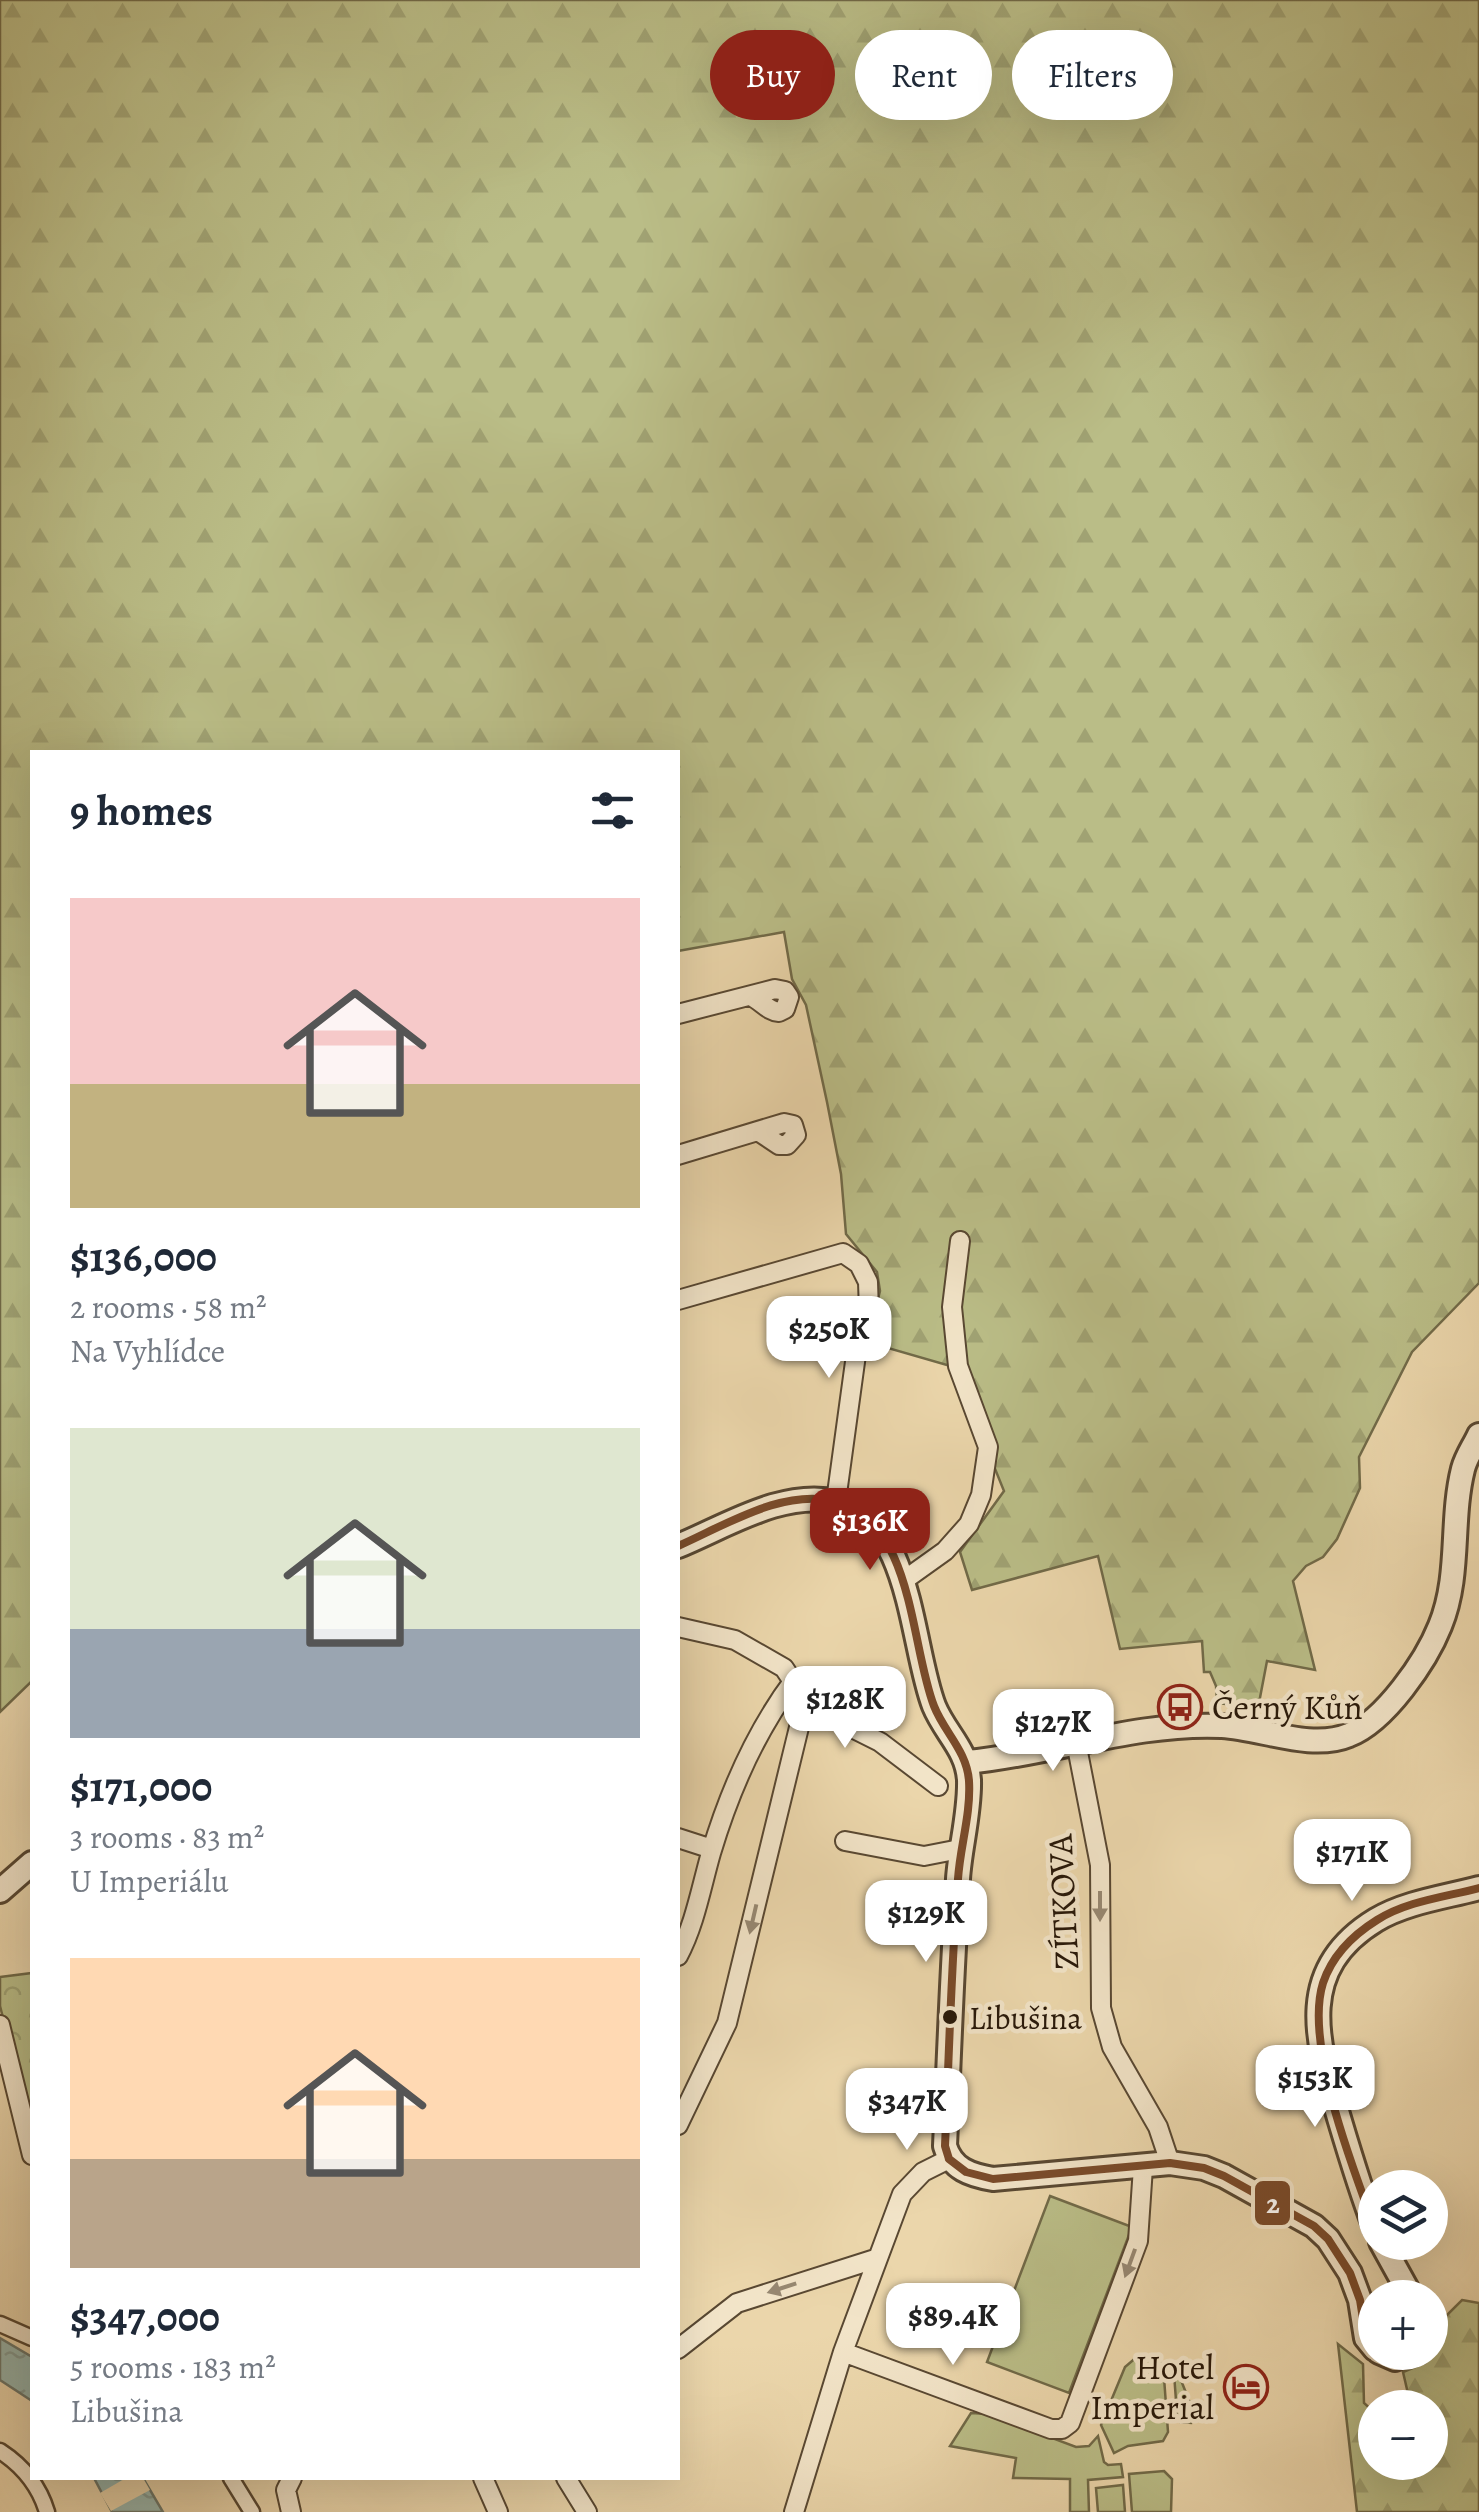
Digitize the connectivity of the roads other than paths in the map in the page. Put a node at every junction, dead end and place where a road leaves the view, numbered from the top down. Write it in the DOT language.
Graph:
graph roads {
  1 [pos="750,996"];
  2 [pos="680,1014"];
  3 [pos="758,1131"];
  4 [pos="680,1153"];
  5 [pos="960,1241"];
  6 [pos="680,1299"];
  7 [pos="1479,1435"];
  8 [pos="836,1501"];
  9 [pos="680,1545"];
  10 [pos="903,1581"];
  11 [pos="680,1627"];
  12 [pos="794,1680"];
  13 [pos="1076,1742"];
  14 [pos="967,1762"];
  15 [pos="938,1786"];
  16 [pos="680,1839"];
  17 [pos="846,1840"];
  18 [pos="712,1848"];
  19 [pos="960,1849"];
  20 [pos="30,1865"];
  21 [pos="1479,1888"];
  22 [pos="0,1890"];
  23 [pos="680,1952"];
  24 [pos="0,2025"];
  25 [pos="680,2121"];
  26 [pos="30,2147"];
  27 [pos="949,2159"];
  28 [pos="1170,2163"];
  29 [pos="1143,2168"];
  30 [pos="1358,2173"];
  31 [pos="875,2259"];
  32 [pos="1358,2295"];
  33 [pos="0,2324"];
  34 [pos="30,2337"];
  35 [pos="680,2347"];
  36 [pos="843,2352"];
  37 [pos="0,2451"];
  38 [pos="30,2479"];
  39 [pos="31,2480"];
  40 [pos="232,2480"];
  41 [pos="484,2480"];
  42 [pos="567,2480"];
  43 [pos="289,2484"];
  44 [pos="47,2512"];
  45 [pos="252,2512"];
  46 [pos="291,2512"];
  47 [pos="498,2512"];
  48 [pos="587,2512"];
  49 [pos="794,2512"];
  1 -- 2 [label="street"];
  3 -- 4 [label="street"];
  5 -- 10 [label="street"];
  6 -- 8 [label="street"];
  7 -- 13 [label="street"];
  8 -- 9 [label="street"];
  8 -- 10 [label="street"];
  10 -- 14 [label="street"];
  11 -- 12 [label="street"];
  12 -- 15 [label="street"];
  12 -- 18 [label="street"];
  12 -- 25 [label="street, one-way"];
  13 -- 14 [label="street"];
  13 -- 28 [label="street, ZÍTKOVA, one-way"];
  14 -- 19 [label="street"];
  16 -- 18 [label="street"];
  17 -- 19 [label="street"];
  18 -- 23 [label="street"];
  19 -- 27 [label="street"];
  20 -- 22 [label="street"];
  21 -- 30 [label="street"];
  24 -- 26 [label="street"];
  27 -- 29 [label="street"];
  27 -- 31 [label="street"];
  28 -- 29 [label="street"];
  28 -- 32 [label="street"];
  29 -- 36 [label="street, one-way"];
  31 -- 35 [label="street, one-way"];
  31 -- 36 [label="street"];
  33 -- 34 [label="street"];
  36 -- 49 [label="street"];
  37 -- 38 [label="street"];
  39 -- 44 [label="street"];
  40 -- 45 [label="street"];
  41 -- 47 [label="street"];
  42 -- 48 [label="street"];
  43 -- 46 [label="street"];
}
